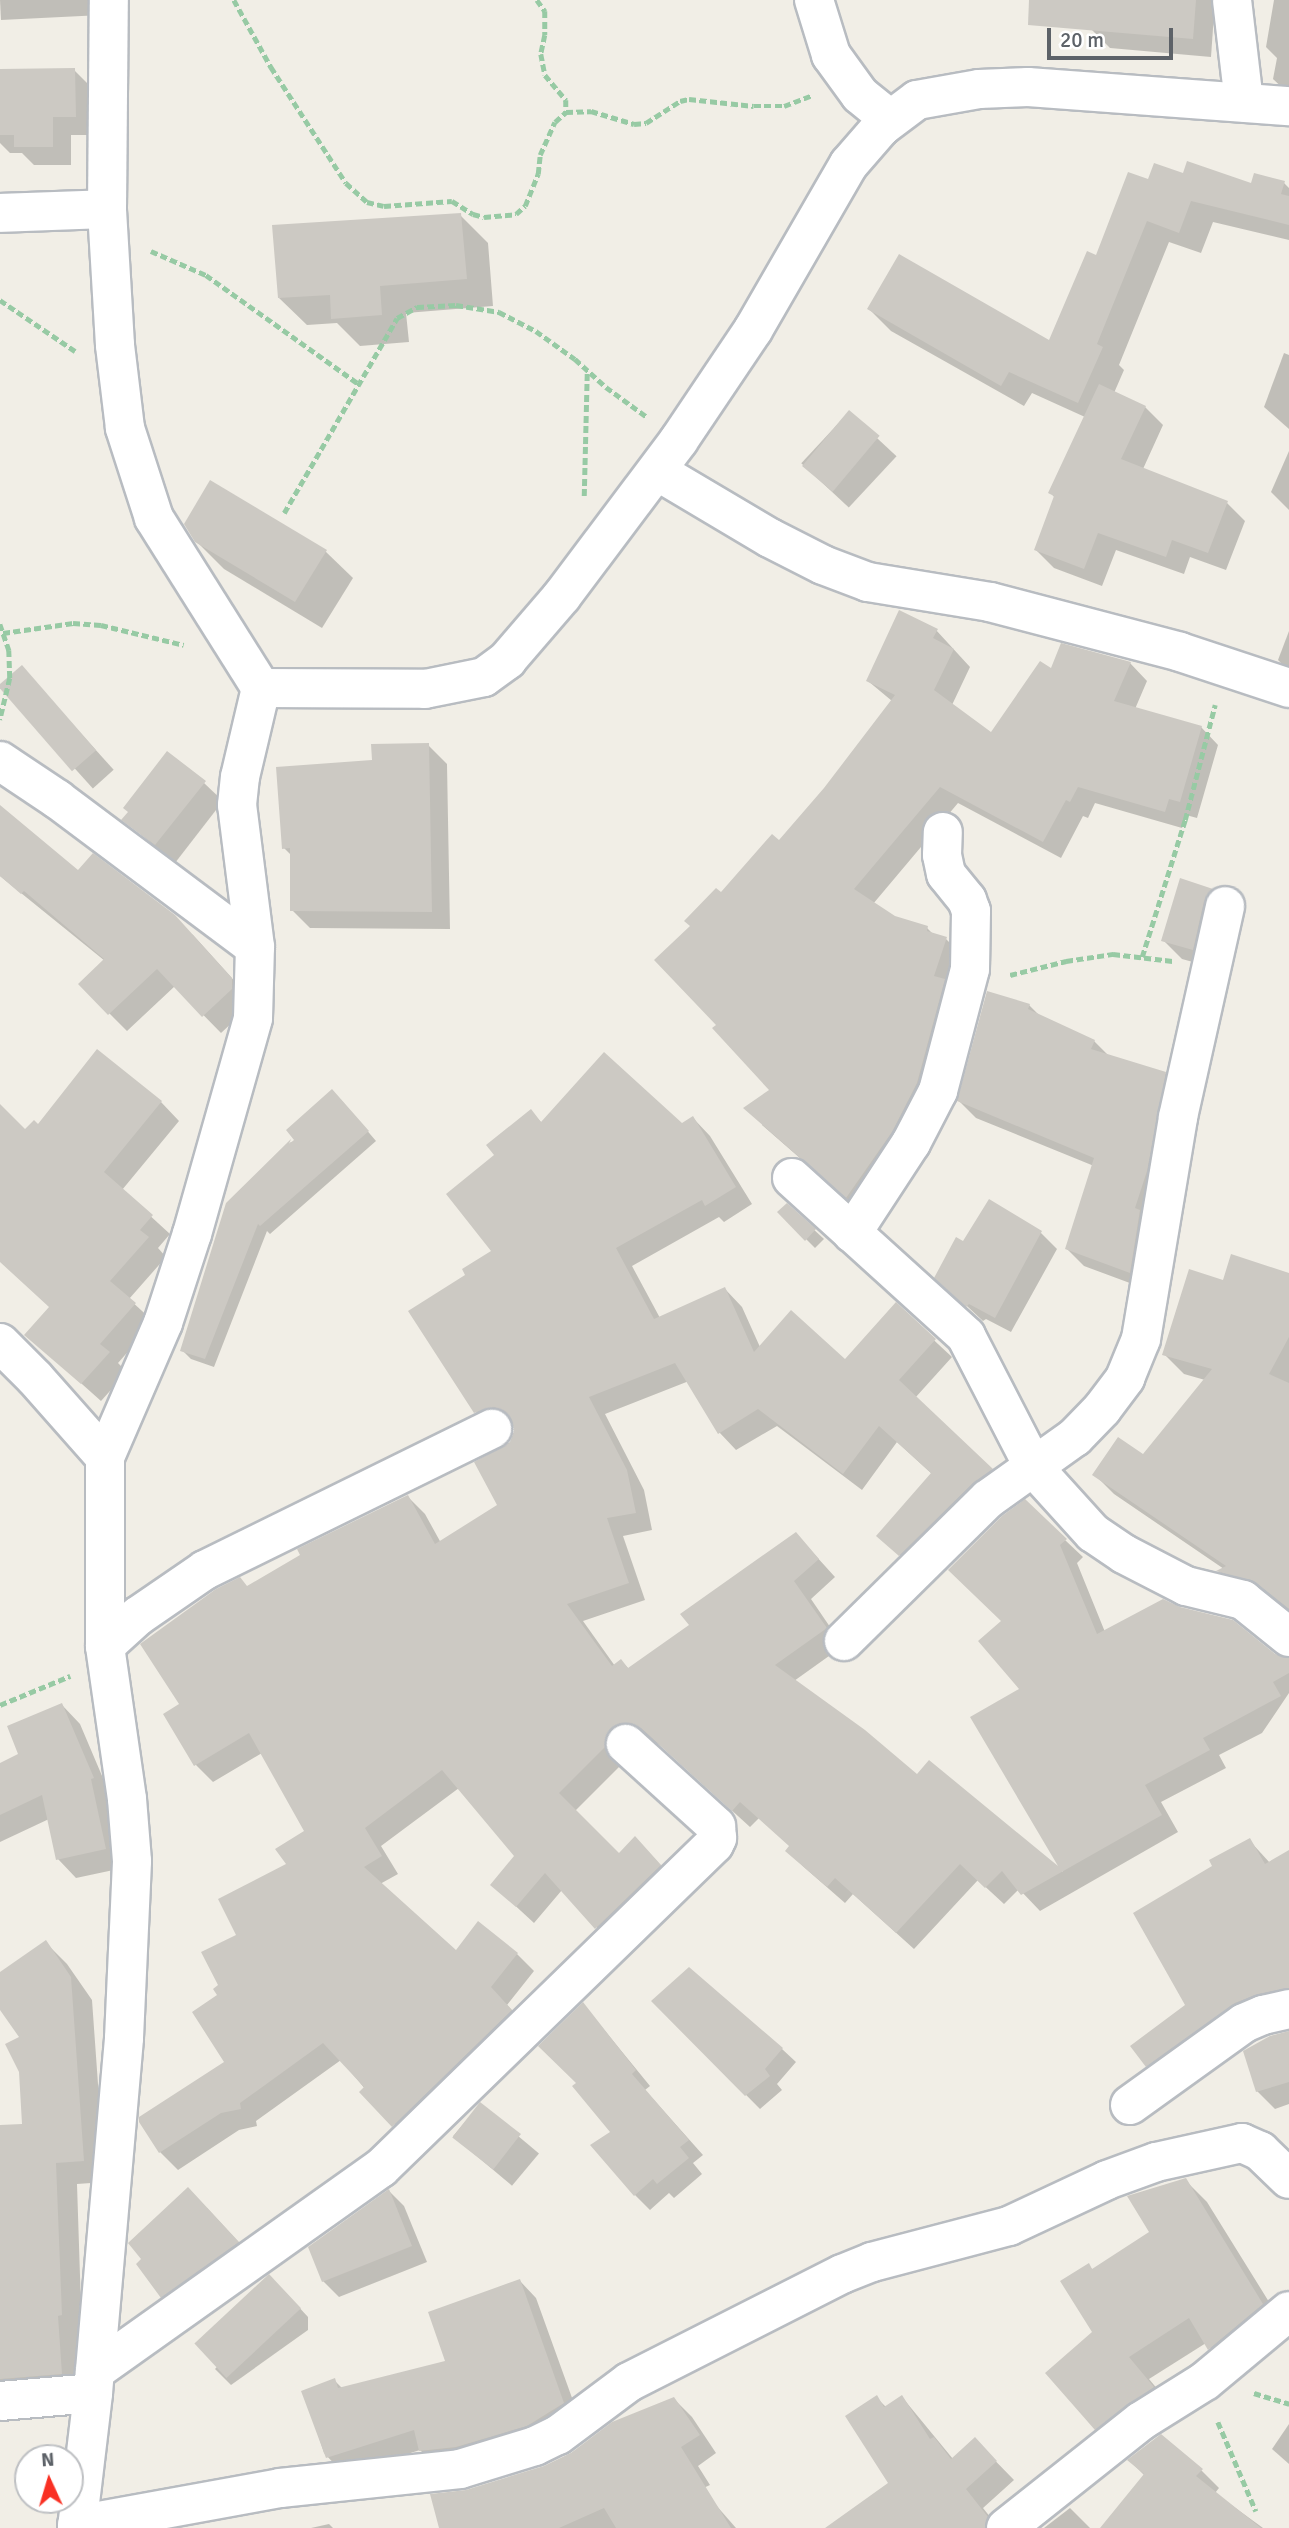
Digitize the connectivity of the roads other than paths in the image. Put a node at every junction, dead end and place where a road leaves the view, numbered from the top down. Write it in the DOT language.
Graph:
graph roads {
  1 [pos="110,0"];
  2 [pos="814,0"];
  3 [pos="1232,0"];
  4 [pos="1244,102"];
  5 [pos="1289,106"];
  6 [pos="881,127"];
  7 [pos="0,213"];
  8 [pos="108,221"];
  9 [pos="657,471"];
  10 [pos="252,675"];
  11 [pos="1289,688"];
  12 [pos="0,761"];
  13 [pos="943,832"];
  14 [pos="1225,906"];
  15 [pos="255,947"];
  16 [pos="792,1178"];
  17 [pos="852,1233"];
  18 [pos="0,1343"];
  19 [pos="492,1429"];
  20 [pos="105,1457"];
  21 [pos="1034,1468"];
  22 [pos="1289,1637"];
  23 [pos="844,1641"];
  24 [pos="106,1655"];
  25 [pos="626,1744"];
  26 [pos="1289,2009"];
  27 [pos="1130,2105"];
  28 [pos="1289,2179"];
  29 [pos="1289,2311"];
  30 [pos="94,2382"];
  31 [pos="0,2401"];
  32 [pos="77,2526"];
  33 [pos="1006,2528"];
  1 -- 8 [label="street"];
  2 -- 6 [label="street"];
  3 -- 4 [label="street"];
  4 -- 5 [label="street"];
  4 -- 6 [label="street"];
  6 -- 9 [label="street"];
  7 -- 8 [label="street"];
  8 -- 10 [label="street"];
  9 -- 10 [label="street"];
  9 -- 11 [label="street"];
  10 -- 15 [label="street"];
  12 -- 15 [label="street"];
  13 -- 17 [label="street"];
  14 -- 21 [label="street"];
  15 -- 20 [label="street"];
  16 -- 17 [label="street"];
  17 -- 21 [label="street"];
  18 -- 20 [label="street"];
  19 -- 24 [label="street"];
  20 -- 24 [label="street"];
  21 -- 22 [label="street"];
  21 -- 23 [label="street"];
  24 -- 30 [label="street"];
  25 -- 30 [label="street"];
  26 -- 27 [label="street"];
  28 -- 32 [label="street"];
  29 -- 33 [label="street"];
  30 -- 31 [label="street"];
  30 -- 32 [label="street"];
}
